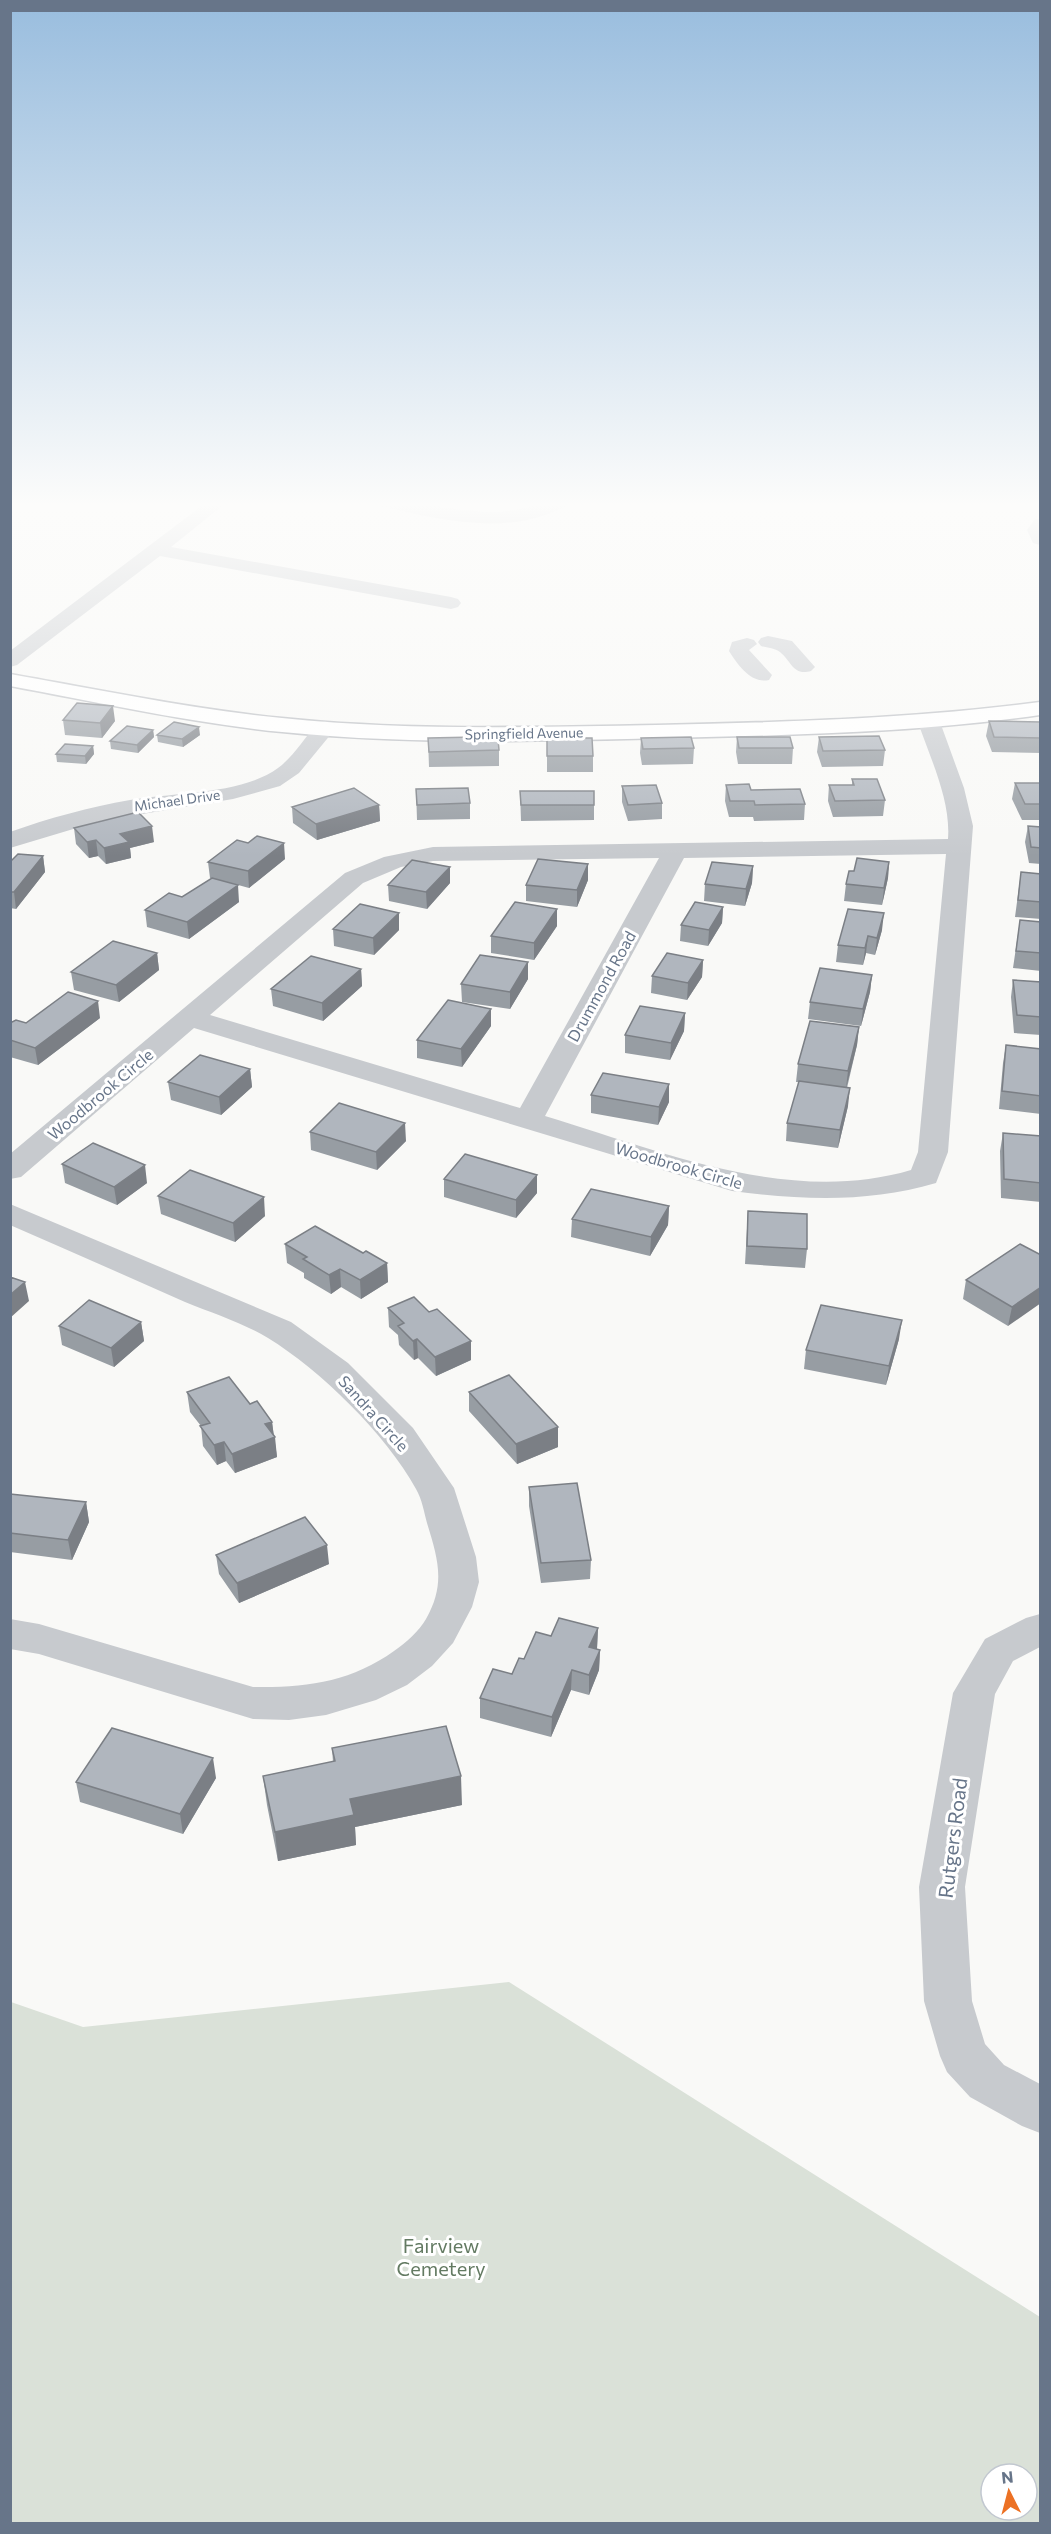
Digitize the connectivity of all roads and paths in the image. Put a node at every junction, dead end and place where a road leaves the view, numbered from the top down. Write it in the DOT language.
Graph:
graph roads {
  1 [pos="62,620"];
  2 [pos="10,661"];
  3 [pos="804,668"];
  4 [pos="761,675"];
  5 [pos="10,680"];
  6 [pos="1041,709"];
  7 [pos="928,722"];
  8 [pos="325,728"];
  9 [pos="10,841"];
  10 [pos="959,846"];
  11 [pos="675,851"];
  12 [pos="190,1018"];
  13 [pos="528,1120"];
  14 [pos="10,1170"];
  15 [pos="10,1213"];
  16 [pos="1041,1629"];
  17 [pos="10,1634"];
  18 [pos="1041,2110"];
  1 -- 2 [label="street"];
  3 -- 4 [label="street"];
  5 -- 8 [label="main road, Springfield Avenue"];
  6 -- 7 [label="main road, Springfield Avenue"];
  7 -- 8 [label="main road, Springfield Avenue"];
  7 -- 10 [label="street, Woodbrook Circle"];
  8 -- 9 [label="street, Michael Drive"];
  10 -- 11 [label="street, Woodbrook Circle"];
  10 -- 13 [label="street, Woodbrook Circle"];
  11 -- 12 [label="street, Woodbrook Circle"];
  11 -- 13 [label="street, Drummond Road"];
  12 -- 13 [label="street, Woodbrook Circle"];
  12 -- 14 [label="street, Woodbrook Circle"];
  15 -- 17 [label="street, Sandra Circle"];
  16 -- 18 [label="street, Rutgers Road"];
}
